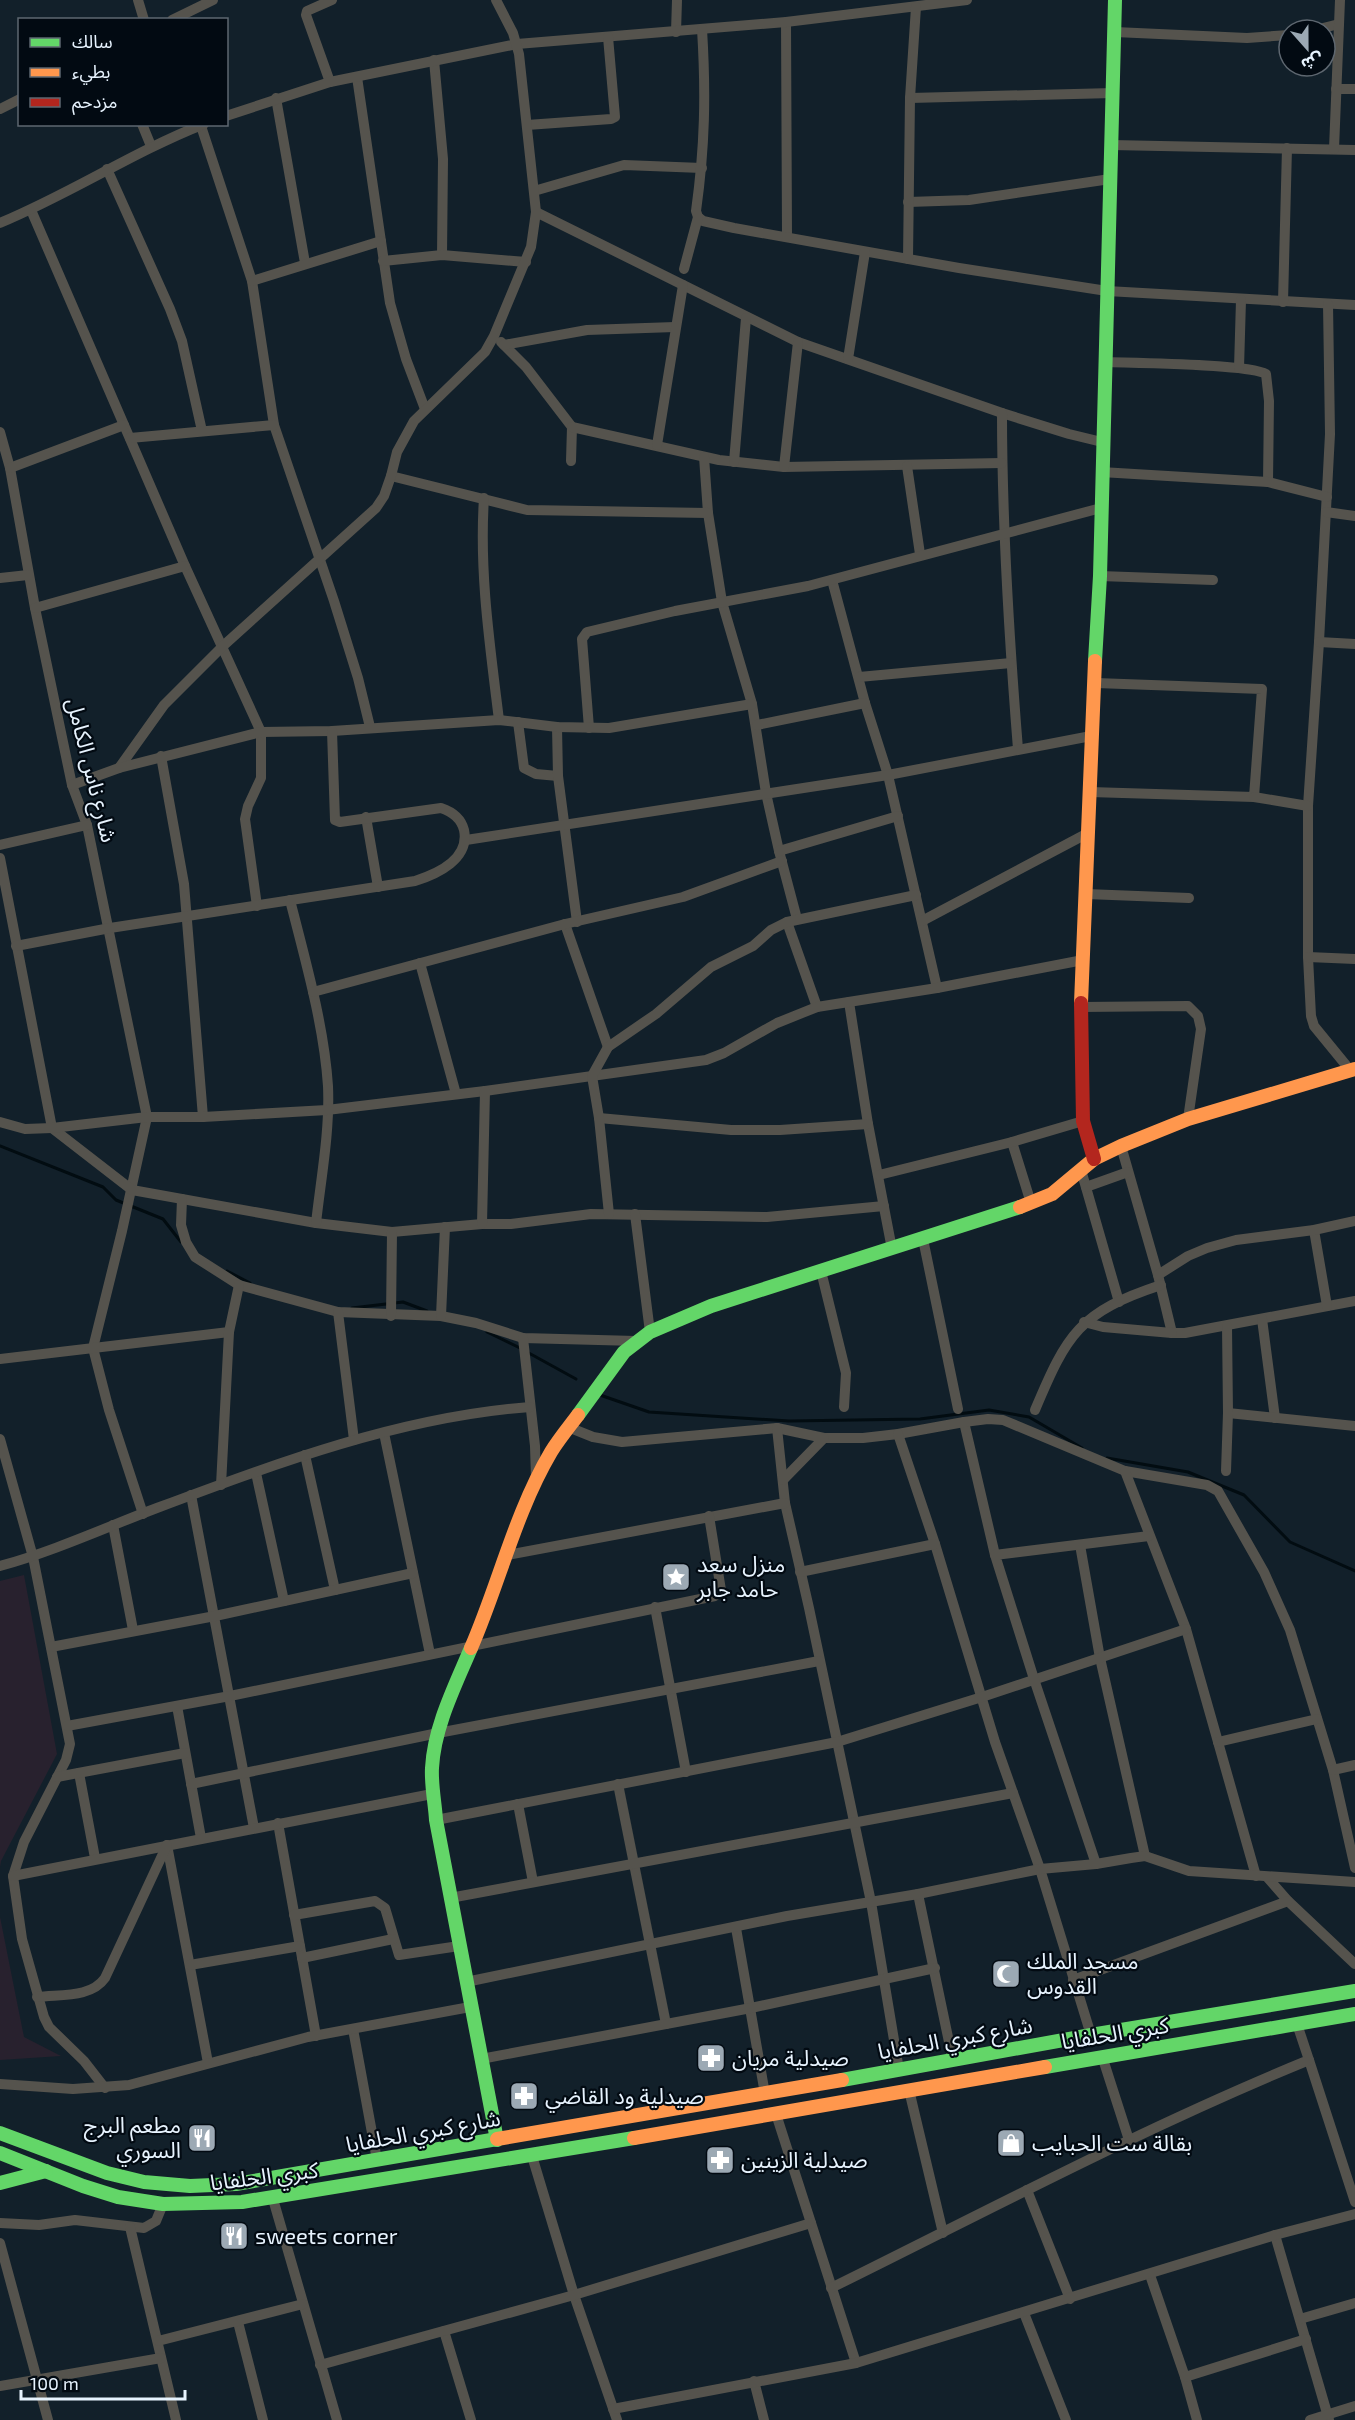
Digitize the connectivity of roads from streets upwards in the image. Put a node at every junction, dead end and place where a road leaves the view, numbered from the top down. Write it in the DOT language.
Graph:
graph roads {
  1 [pos="138,0"];
  2 [pos="213,0"];
  3 [pos="496,0"];
  4 [pos="677,0"];
  5 [pos="960,0"];
  6 [pos="1115,0"];
  7 [pos="1340,0"];
  8 [pos="327,1"];
  9 [pos="916,7"];
  10 [pos="143,18"];
  11 [pos="176,18"];
  12 [pos="786,22"];
  13 [pos="1339,24"];
  14 [pos="702,29"];
  15 [pos="676,32"];
  16 [pos="1115,33"];
  17 [pos="1277,36"];
  18 [pos="608,37"];
  19 [pos="517,44"];
  20 [pos="434,60"];
  21 [pos="357,77"];
  22 [pos="330,82"];
  23 [pos="1336,89"];
  24 [pos="1355,89"];
  25 [pos="1113,93"];
  26 [pos="910,98"];
  27 [pos="276,99"];
  28 [pos="18,100"];
  29 [pos="0,109"];
  30 [pos="228,115"];
  31 [pos="526,125"];
  32 [pos="143,126"];
  33 [pos="200,126"];
  34 [pos="202,126"];
  35 [pos="1111,145"];
  36 [pos="151,146"];
  37 [pos="1287,148"];
  38 [pos="1334,149"];
  39 [pos="1355,150"];
  40 [pos="702,168"];
  41 [pos="107,169"];
  42 [pos="1110,179"];
  43 [pos="534,191"];
  44 [pos="908,202"];
  45 [pos="31,210"];
  46 [pos="536,212"];
  47 [pos="698,217"];
  48 [pos="0,223"];
  49 [pos="787,236"];
  50 [pos="381,241"];
  51 [pos="865,252"];
  52 [pos="442,255"];
  53 [pos="908,259"];
  54 [pos="383,261"];
  55 [pos="526,262"];
  56 [pos="305,263"];
  57 [pos="684,269"];
  58 [pos="252,281"];
  59 [pos="683,285"];
  60 [pos="1107,291"];
  61 [pos="1241,300"];
  62 [pos="1282,302"];
  63 [pos="1328,304"];
  64 [pos="1355,305"];
  65 [pos="746,318"];
  66 [pos="675,327"];
  67 [pos="494,336"];
  68 [pos="798,342"];
  69 [pos="504,345"];
  70 [pos="848,359"];
  71 [pos="1105,362"];
  72 [pos="1239,368"];
  73 [pos="425,409"];
  74 [pos="1002,413"];
  75 [pos="124,425"];
  76 [pos="274,425"];
  77 [pos="572,427"];
  78 [pos="202,430"];
  79 [pos="0,432"];
  80 [pos="130,438"];
  81 [pos="1102,442"];
  82 [pos="657,445"];
  83 [pos="704,457"];
  84 [pos="571,461"];
  85 [pos="734,462"];
  86 [pos="1002,463"];
  87 [pos="907,466"];
  88 [pos="784,467"];
  89 [pos="10,468"];
  90 [pos="1101,472"];
  91 [pos="392,476"];
  92 [pos="1268,482"];
  93 [pos="1327,497"];
  94 [pos="484,498"];
  95 [pos="1101,508"];
  96 [pos="1326,512"];
  97 [pos="708,513"];
  98 [pos="1355,516"];
  99 [pos="1005,532"];
  100 [pos="920,554"];
  101 [pos="320,558"];
  102 [pos="185,566"];
  103 [pos="28,575"];
  104 [pos="1100,576"];
  105 [pos="0,578"];
  106 [pos="832,580"];
  107 [pos="1214,580"];
  108 [pos="722,602"];
  109 [pos="35,608"];
  110 [pos="1319,642"];
  111 [pos="1355,644"];
  112 [pos="224,646"];
  113 [pos="1011,663"];
  114 [pos="859,677"];
  115 [pos="1095,682"];
  116 [pos="865,703"];
  117 [pos="752,704"];
  118 [pos="499,720"];
  119 [pos="518,722"];
  120 [pos="757,725"];
  121 [pos="370,727"];
  122 [pos="557,727"];
  123 [pos="589,728"];
  124 [pos="332,731"];
  125 [pos="261,732"];
  126 [pos="1091,736"];
  127 [pos="1018,749"];
  128 [pos="161,756"];
  129 [pos="119,768"];
  130 [pos="888,775"];
  131 [pos="558,776"];
  132 [pos="72,785"];
  133 [pos="1090,792"];
  134 [pos="766,793"];
  135 [pos="1254,797"];
  136 [pos="1308,806"];
  137 [pos="898,816"];
  138 [pos="366,817"];
  139 [pos="564,823"];
  140 [pos="87,825"];
  141 [pos="1088,833"];
  142 [pos="466,840"];
  143 [pos="0,845"];
  144 [pos="780,856"];
  145 [pos="0,858"];
  146 [pos="378,887"];
  147 [pos="1086,894"];
  148 [pos="916,895"];
  149 [pos="1189,898"];
  150 [pos="290,900"];
  151 [pos="257,906"];
  152 [pos="187,917"];
  153 [pos="792,920"];
  154 [pos="922,921"];
  155 [pos="577,922"];
  156 [pos="565,924"];
  157 [pos="110,928"];
  158 [pos="16,946"];
  159 [pos="1308,957"];
  160 [pos="1355,959"];
  161 [pos="1083,960"];
  162 [pos="420,963"];
  163 [pos="937,988"];
  164 [pos="313,992"];
  165 [pos="849,1002"];
  166 [pos="817,1007"];
  167 [pos="1081,1007"];
  168 [pos="609,1047"];
  169 [pos="1353,1070"];
  170 [pos="592,1076"];
  171 [pos="485,1091"];
  172 [pos="456,1094"];
  173 [pos="327,1110"];
  174 [pos="147,1117"];
  175 [pos="203,1117"];
  176 [pos="599,1118"];
  177 [pos="1188,1119"];
  178 [pos="1083,1121"];
  179 [pos="0,1122"];
  180 [pos="868,1124"];
  181 [pos="52,1128"];
  182 [pos="1012,1142"];
  183 [pos="1120,1146"];
  184 [pos="1094,1159"];
  185 [pos="1081,1170"];
  186 [pos="1128,1172"];
  187 [pos="879,1175"];
  188 [pos="1086,1188"];
  189 [pos="132,1190"];
  190 [pos="182,1199"];
  191 [pos="1031,1203"];
  192 [pos="884,1206"];
  193 [pos="609,1214"];
  194 [pos="635,1214"];
  195 [pos="1355,1221"];
  196 [pos="316,1223"];
  197 [pos="482,1224"];
  198 [pos="445,1227"];
  199 [pos="1314,1230"];
  200 [pos="392,1232"];
  201 [pos="923,1239"];
  202 [pos="892,1249"];
  203 [pos="821,1271"];
  204 [pos="1160,1280"];
  205 [pos="239,1286"];
  206 [pos="1355,1301"];
  207 [pos="1119,1302"];
  208 [pos="1327,1306"];
  209 [pos="338,1312"];
  210 [pos="391,1316"];
  211 [pos="441,1316"];
  212 [pos="1262,1319"];
  213 [pos="1084,1322"];
  214 [pos="1227,1326"];
  215 [pos="229,1332"];
  216 [pos="650,1332"];
  217 [pos="1172,1333"];
  218 [pos="524,1338"];
  219 [pos="636,1341"];
  220 [pos="93,1348"];
  221 [pos="0,1359"];
  222 [pos="530,1407"];
  223 [pos="844,1407"];
  224 [pos="958,1409"];
  225 [pos="1035,1410"];
  226 [pos="1228,1413"];
  227 [pos="1275,1418"];
  228 [pos="964,1422"];
  229 [pos="1355,1426"];
  230 [pos="568,1427"];
  231 [pos="777,1428"];
  232 [pos="384,1433"];
  233 [pos="898,1434"];
  234 [pos="825,1438"];
  235 [pos="0,1439"];
  236 [pos="354,1440"];
  237 [pos="305,1455"];
  238 [pos="5,1470"];
  239 [pos="1125,1471"];
  240 [pos="1226,1471"];
  241 [pos="256,1473"];
  242 [pos="536,1479"];
  243 [pos="783,1480"];
  244 [pos="221,1485"];
  245 [pos="191,1495"];
  246 [pos="785,1503"];
  247 [pos="142,1514"];
  248 [pos="709,1516"];
  249 [pos="113,1525"];
  250 [pos="1149,1536"];
  251 [pos="935,1545"];
  252 [pos="1080,1545"];
  253 [pos="507,1555"];
  254 [pos="995,1555"];
  255 [pos="33,1557"];
  256 [pos="0,1566"];
  257 [pos="800,1572"];
  258 [pos="413,1573"];
  259 [pos="335,1590"];
  260 [pos="284,1601"];
  261 [pos="655,1608"];
  262 [pos="215,1616"];
  263 [pos="1186,1629"];
  264 [pos="133,1630"];
  265 [pos="472,1644"];
  266 [pos="51,1647"];
  267 [pos="430,1654"];
  268 [pos="1100,1658"];
  269 [pos="819,1661"];
  270 [pos="1034,1679"];
  271 [pos="671,1689"];
  272 [pos="230,1696"];
  273 [pos="982,1697"];
  274 [pos="177,1706"];
  275 [pos="1317,1719"];
  276 [pos="67,1726"];
  277 [pos="438,1733"];
  278 [pos="837,1742"];
  279 [pos="1218,1743"];
  280 [pos="185,1754"];
  281 [pos="1355,1765"];
  282 [pos="1333,1770"];
  283 [pos="686,1772"];
  284 [pos="79,1773"];
  285 [pos="243,1773"];
  286 [pos="57,1777"];
  287 [pos="191,1784"];
  288 [pos="618,1784"];
  289 [pos="1013,1793"];
  290 [pos="432,1794"];
  291 [pos="518,1804"];
  292 [pos="436,1820"];
  293 [pos="853,1822"];
  294 [pos="278,1823"];
  295 [pos="254,1828"];
  296 [pos="201,1838"];
  297 [pos="1352,1839"];
  298 [pos="167,1845"];
  299 [pos="1145,1856"];
  300 [pos="95,1858"];
  301 [pos="634,1864"];
  302 [pos="1096,1864"];
  303 [pos="1355,1868"];
  304 [pos="1040,1869"];
  305 [pos="13,1876"];
  306 [pos="1262,1876"];
  307 [pos="533,1882"];
  308 [pos="1355,1882"];
  309 [pos="918,1894"];
  310 [pos="450,1898"];
  311 [pos="1288,1901"];
  312 [pos="871,1902"];
  313 [pos="294,1915"];
  314 [pos="736,1928"];
  315 [pos="393,1939"];
  316 [pos="650,1945"];
  317 [pos="300,1946"];
  318 [pos="459,1946"];
  319 [pos="302,1958"];
  320 [pos="1355,1964"];
  321 [pos="190,1965"];
  322 [pos="935,1968"];
  323 [pos="884,1979"];
  324 [pos="1073,1980"];
  325 [pos="466,1982"];
  326 [pos="1355,1991"];
  327 [pos="37,1997"];
  328 [pos="470,2007"];
  329 [pos="751,2008"];
  330 [pos="1355,2014"];
  331 [pos="666,2024"];
  332 [pos="1297,2024"];
  333 [pos="353,2030"];
  334 [pos="1091,2035"];
  335 [pos="316,2036"];
  336 [pos="1102,2056"];
  337 [pos="481,2059"];
  338 [pos="1309,2060"];
  339 [pos="953,2061"];
  340 [pos="208,2063"];
  341 [pos="899,2070"];
  342 [pos="0,2084"];
  343 [pos="105,2088"];
  344 [pos="909,2090"];
  345 [pos="765,2094"];
  346 [pos="776,2114"];
  347 [pos="0,2133"];
  348 [pos="497,2140"];
  349 [pos="1129,2140"];
  350 [pos="0,2153"];
  351 [pos="532,2156"];
  352 [pos="377,2160"];
  353 [pos="46,2172"];
  354 [pos="0,2183"];
  355 [pos="1027,2190"];
  356 [pos="273,2199"];
  357 [pos="1355,2202"];
  358 [pos="163,2204"];
  359 [pos="1355,2214"];
  360 [pos="0,2223"];
  361 [pos="811,2223"];
  362 [pos="130,2227"];
  363 [pos="943,2233"];
  364 [pos="1275,2235"];
  365 [pos="0,2243"];
  366 [pos="1150,2275"];
  367 [pos="831,2288"];
  368 [pos="574,2295"];
  369 [pos="1070,2299"];
  370 [pos="1355,2303"];
  371 [pos="303,2304"];
  372 [pos="1024,2313"];
  373 [pos="1300,2319"];
  374 [pos="238,2322"];
  375 [pos="444,2331"];
  376 [pos="1306,2339"];
  377 [pos="158,2341"];
  378 [pos="161,2358"];
  379 [pos="856,2363"];
  380 [pos="320,2365"];
  381 [pos="1185,2377"];
  382 [pos="38,2381"];
  383 [pos="754,2382"];
  384 [pos="0,2386"];
  385 [pos="1355,2406"];
  386 [pos="613,2409"];
  387 [pos="1328,2417"];
  388 [pos="48,2420"];
  389 [pos="176,2420"];
  390 [pos="263,2420"];
  391 [pos="337,2420"];
  392 [pos="471,2420"];
  393 [pos="617,2420"];
  394 [pos="764,2420"];
  395 [pos="1066,2420"];
  396 [pos="1197,2420"];
  397 [pos="1310,2420"];
  1 -- 10 [label="street"];
  2 -- 11 [label="street"];
  3 -- 19 [label="street"];
  4 -- 15 [label="street"];
  5 -- 9 [label="street"];
  6 -- 16 [label="street"];
  7 -- 13 [label="street"];
  8 -- 22 [label="street"];
  9 -- 12 [label="street"];
  9 -- 26 [label="street"];
  12 -- 14 [label="street"];
  12 -- 49 [label="street"];
  13 -- 23 [label="street"];
  14 -- 15 [label="street"];
  14 -- 40 [label="street"];
  15 -- 18 [label="street"];
  16 -- 17 [label="street"];
  16 -- 25 [label="street"];
  18 -- 19 [label="street"];
  18 -- 31 [label="street"];
  19 -- 20 [label="street"];
  19 -- 31 [label="street"];
  20 -- 21 [label="street"];
  20 -- 52 [label="street"];
  21 -- 22 [label="street"];
  21 -- 50 [label="street"];
  22 -- 27 [label="street"];
  23 -- 24 [label="street"];
  23 -- 38 [label="street"];
  25 -- 26 [label="street"];
  25 -- 35 [label="street"];
  26 -- 44 [label="street"];
  27 -- 30 [label="street"];
  27 -- 56 [label="street"];
  28 -- 29 [label="street"];
  31 -- 43 [label="street"];
  32 -- 36 [label="street"];
  33 -- 36 [label="street"];
  34 -- 58 [label="street"];
  35 -- 37 [label="street"];
  35 -- 42 [label="street"];
  36 -- 41 [label="street"];
  37 -- 38 [label="street"];
  37 -- 62 [label="street"];
  38 -- 39 [label="street"];
  40 -- 43 [label="street"];
  40 -- 47 [label="street"];
  41 -- 45 [label="street"];
  41 -- 78 [label="street"];
  42 -- 44 [label="street"];
  42 -- 60 [label="street"];
  43 -- 46 [label="street"];
  44 -- 53 [label="street"];
  45 -- 48 [label="street"];
  45 -- 75 [label="street"];
  46 -- 55 [label="street"];
  46 -- 59 [label="street"];
  47 -- 49 [label="street"];
  47 -- 57 [label="street"];
  49 -- 51 [label="street"];
  50 -- 54 [label="street"];
  50 -- 56 [label="street"];
  51 -- 53 [label="street"];
  51 -- 70 [label="street"];
  52 -- 54 [label="street"];
  52 -- 55 [label="street"];
  53 -- 60 [label="street"];
  54 -- 73 [label="street"];
  55 -- 67 [label="street"];
  56 -- 58 [label="street"];
  58 -- 76 [label="street"];
  59 -- 65 [label="street"];
  59 -- 66 [label="street"];
  60 -- 61 [label="street"];
  60 -- 71 [label="street"];
  61 -- 62 [label="street"];
  61 -- 72 [label="street"];
  62 -- 63 [label="street"];
  63 -- 64 [label="street"];
  63 -- 93 [label="street"];
  65 -- 68 [label="street"];
  65 -- 85 [label="street"];
  66 -- 69 [label="street"];
  66 -- 82 [label="street"];
  67 -- 69 [label="street"];
  67 -- 73 [label="street"];
  68 -- 70 [label="street"];
  68 -- 88 [label="street"];
  69 -- 77 [label="street"];
  70 -- 74 [label="street"];
  71 -- 72 [label="street"];
  71 -- 81 [label="street"];
  72 -- 92 [label="street"];
  73 -- 91 [label="street"];
  74 -- 81 [label="street"];
  74 -- 86 [label="street"];
  75 -- 80 [label="street"];
  75 -- 89 [label="street"];
  76 -- 78 [label="street"];
  76 -- 101 [label="street"];
  77 -- 82 [label="street"];
  77 -- 84 [label="street"];
  78 -- 80 [label="street"];
  79 -- 89 [label="street, شارع ناس الكامل"];
  80 -- 102 [label="street"];
  81 -- 90 [label="street"];
  82 -- 83 [label="street"];
  83 -- 85 [label="street"];
  83 -- 97 [label="street"];
  85 -- 88 [label="street"];
  86 -- 87 [label="street"];
  86 -- 99 [label="street"];
  87 -- 88 [label="street"];
  87 -- 100 [label="street"];
  89 -- 103 [label="street, شارع ناس الكامل"];
  90 -- 92 [label="street"];
  90 -- 95 [label="street"];
  91 -- 94 [label="street"];
  91 -- 101 [label="street"];
  92 -- 93 [label="street"];
  93 -- 96 [label="street"];
  94 -- 97 [label="street"];
  94 -- 118 [label="street"];
  95 -- 99 [label="street"];
  95 -- 104 [label="street"];
  96 -- 98 [label="street"];
  96 -- 110 [label="street"];
  97 -- 108 [label="street"];
  99 -- 100 [label="street"];
  99 -- 113 [label="street"];
  100 -- 106 [label="street"];
  101 -- 112 [label="street"];
  101 -- 121 [label="street"];
  102 -- 109 [label="street"];
  102 -- 112 [label="street"];
  103 -- 105 [label="street"];
  103 -- 109 [label="street, شارع ناس الكامل"];
  104 -- 107 [label="street"];
  104 -- 115 [label="street"];
  106 -- 108 [label="street"];
  106 -- 114 [label="street"];
  108 -- 117 [label="street"];
  108 -- 123 [label="street"];
  109 -- 132 [label="street, شارع ناس الكامل"];
  110 -- 111 [label="street"];
  110 -- 136 [label="street"];
  112 -- 125 [label="street"];
  112 -- 129 [label="street"];
  113 -- 114 [label="street"];
  113 -- 127 [label="street"];
  114 -- 116 [label="street"];
  115 -- 126 [label="street"];
  115 -- 135 [label="street"];
  116 -- 120 [label="street"];
  116 -- 130 [label="street"];
  117 -- 120 [label="street"];
  117 -- 123 [label="street"];
  118 -- 119 [label="street"];
  118 -- 121 [label="street"];
  119 -- 122 [label="street"];
  119 -- 131 [label="street"];
  120 -- 134 [label="street"];
  121 -- 124 [label="street"];
  122 -- 123 [label="street"];
  122 -- 131 [label="street"];
  124 -- 125 [label="street"];
  124 -- 138 [label="street"];
  125 -- 128 [label="street"];
  125 -- 151 [label="street"];
  126 -- 127 [label="street"];
  126 -- 133 [label="street"];
  127 -- 130 [label="street"];
  128 -- 129 [label="street"];
  128 -- 152 [label="street"];
  129 -- 132 [label="street"];
  130 -- 134 [label="street"];
  130 -- 137 [label="street"];
  131 -- 139 [label="street"];
  132 -- 140 [label="street, شارع ناس الكامل"];
  133 -- 135 [label="street"];
  133 -- 141 [label="street"];
  134 -- 139 [label="street"];
  134 -- 144 [label="street"];
  135 -- 136 [label="street"];
  136 -- 159 [label="street"];
  137 -- 144 [label="street"];
  137 -- 148 [label="street"];
  138 -- 142 [label="street"];
  138 -- 146 [label="street"];
  139 -- 142 [label="street"];
  139 -- 155 [label="street"];
  140 -- 143 [label="street"];
  140 -- 157 [label="street, شارع ناس الكامل"];
  141 -- 147 [label="street"];
  141 -- 154 [label="street"];
  142 -- 146 [label="street"];
  144 -- 153 [label="street"];
  144 -- 155 [label="street"];
  145 -- 158 [label="street"];
  146 -- 150 [label="street"];
  147 -- 149 [label="street"];
  147 -- 161 [label="street"];
  148 -- 153 [label="street"];
  148 -- 154 [label="street"];
  150 -- 151 [label="street"];
  150 -- 164 [label="street"];
  151 -- 152 [label="street"];
  152 -- 157 [label="street"];
  152 -- 175 [label="street"];
  153 -- 166 [label="street"];
  153 -- 168 [label="street"];
  154 -- 163 [label="street"];
  155 -- 156 [label="street"];
  156 -- 162 [label="street"];
  156 -- 168 [label="street"];
  157 -- 158 [label="street"];
  157 -- 174 [label="street, شارع ناس الكامل"];
  158 -- 181 [label="street"];
  159 -- 160 [label="street"];
  159 -- 169 [label="street"];
  161 -- 163 [label="street"];
  161 -- 167 [label="street"];
  162 -- 164 [label="street"];
  162 -- 172 [label="street"];
  163 -- 165 [label="street"];
  164 -- 173 [label="street"];
  165 -- 166 [label="street"];
  165 -- 180 [label="street"];
  166 -- 170 [label="street"];
  167 -- 177 [label="street"];
  167 -- 178 [label="street"];
  168 -- 170 [label="street"];
  169 -- 177 [label="street"];
  170 -- 171 [label="street"];
  170 -- 176 [label="street"];
  171 -- 172 [label="street"];
  171 -- 197 [label="street"];
  172 -- 173 [label="street"];
  173 -- 175 [label="street"];
  173 -- 196 [label="street"];
  174 -- 175 [label="street"];
  174 -- 181 [label="street"];
  174 -- 189 [label="street"];
  176 -- 180 [label="street"];
  176 -- 193 [label="street"];
  177 -- 183 [label="street"];
  178 -- 182 [label="street"];
  178 -- 184 [label="street"];
  179 -- 181 [label="street"];
  180 -- 187 [label="street"];
  181 -- 189 [label="street"];
  182 -- 187 [label="street"];
  182 -- 191 [label="street"];
  183 -- 184 [label="street"];
  183 -- 186 [label="street"];
  184 -- 185 [label="street"];
  185 -- 188 [label="street"];
  185 -- 191 [label="street"];
  186 -- 188 [label="street"];
  186 -- 204 [label="street"];
  187 -- 192 [label="street"];
  188 -- 207 [label="street"];
  189 -- 190 [label="street"];
  189 -- 220 [label="street"];
  190 -- 196 [label="street"];
  190 -- 205 [label="street"];
  191 -- 201 [label="street"];
  192 -- 194 [label="street"];
  192 -- 202 [label="street"];
  193 -- 194 [label="street"];
  193 -- 197 [label="street"];
  194 -- 216 [label="street"];
  195 -- 199 [label="street"];
  196 -- 200 [label="street"];
  197 -- 198 [label="street"];
  198 -- 200 [label="street"];
  198 -- 211 [label="street"];
  199 -- 204 [label="street"];
  199 -- 208 [label="street"];
  200 -- 210 [label="street"];
  201 -- 202 [label="street"];
  201 -- 224 [label="street"];
  202 -- 203 [label="street"];
  203 -- 216 [label="street"];
  203 -- 223 [label="street"];
  204 -- 207 [label="street"];
  204 -- 217 [label="street"];
  205 -- 209 [label="street"];
  205 -- 215 [label="street"];
  206 -- 208 [label="street"];
  207 -- 213 [label="street"];
  208 -- 212 [label="street"];
  209 -- 210 [label="street"];
  209 -- 236 [label="street"];
  210 -- 211 [label="street"];
  211 -- 218 [label="street"];
  212 -- 214 [label="street"];
  212 -- 227 [label="street"];
  213 -- 217 [label="street"];
  213 -- 225 [label="street"];
  214 -- 217 [label="street"];
  214 -- 226 [label="street"];
  215 -- 220 [label="street"];
  215 -- 244 [label="street"];
  216 -- 219 [label="street"];
  218 -- 219 [label="street"];
  218 -- 222 [label="street"];
  219 -- 230 [label="street"];
  220 -- 221 [label="street"];
  220 -- 247 [label="street"];
  222 -- 232 [label="street"];
  222 -- 242 [label="street"];
  226 -- 227 [label="street"];
  226 -- 240 [label="street"];
  227 -- 229 [label="street"];
  228 -- 233 [label="street"];
  228 -- 239 [label="street"];
  228 -- 254 [label="street"];
  230 -- 231 [label="street"];
  230 -- 242 [label="street"];
  231 -- 234 [label="street"];
  231 -- 243 [label="street"];
  232 -- 236 [label="street"];
  232 -- 258 [label="street"];
  233 -- 234 [label="street"];
  233 -- 251 [label="street"];
  234 -- 243 [label="street"];
  235 -- 238 [label="street"];
  236 -- 237 [label="street"];
  237 -- 241 [label="street"];
  237 -- 259 [label="street"];
  238 -- 255 [label="street"];
  239 -- 250 [label="street"];
  239 -- 275 [label="street"];
  241 -- 244 [label="street"];
  241 -- 260 [label="street"];
  242 -- 253 [label="street"];
  243 -- 246 [label="street"];
  244 -- 245 [label="street"];
  245 -- 247 [label="street"];
  245 -- 262 [label="street"];
  246 -- 248 [label="street"];
  246 -- 257 [label="street"];
  247 -- 249 [label="street"];
  248 -- 253 [label="street"];
  248 -- 261 [label="street"];
  249 -- 255 [label="street"];
  249 -- 264 [label="street"];
  250 -- 252 [label="street"];
  250 -- 263 [label="street"];
  251 -- 257 [label="street"];
  251 -- 273 [label="street"];
  252 -- 254 [label="street"];
  252 -- 268 [label="street"];
  253 -- 265 [label="street"];
  254 -- 270 [label="street"];
  255 -- 256 [label="street"];
  255 -- 266 [label="street"];
  257 -- 269 [label="street"];
  258 -- 259 [label="street"];
  258 -- 267 [label="street"];
  259 -- 260 [label="street"];
  260 -- 262 [label="street"];
  261 -- 265 [label="street"];
  261 -- 271 [label="street"];
  262 -- 264 [label="street"];
  262 -- 272 [label="street"];
  263 -- 268 [label="street"];
  263 -- 279 [label="street"];
  264 -- 266 [label="street"];
  265 -- 267 [label="street"];
  265 -- 277 [label="street"];
  266 -- 276 [label="street"];
  267 -- 272 [label="street"];
  268 -- 270 [label="street"];
  268 -- 299 [label="street"];
  269 -- 271 [label="street"];
  269 -- 278 [label="street"];
  270 -- 273 [label="street"];
  270 -- 302 [label="street"];
  271 -- 277 [label="street"];
  271 -- 283 [label="street"];
  272 -- 274 [label="street"];
  272 -- 285 [label="street"];
  273 -- 278 [label="street"];
  273 -- 289 [label="street"];
  274 -- 276 [label="street"];
  274 -- 280 [label="street"];
  275 -- 279 [label="street"];
  275 -- 282 [label="street"];
  276 -- 286 [label="street"];
  277 -- 285 [label="street"];
  277 -- 290 [label="street"];
  278 -- 283 [label="street"];
  278 -- 293 [label="street"];
  279 -- 306 [label="street"];
  280 -- 284 [label="street"];
  280 -- 287 [label="street"];
  281 -- 282 [label="street"];
  282 -- 297 [label="street"];
  283 -- 288 [label="street"];
  284 -- 286 [label="street"];
  284 -- 300 [label="street"];
  285 -- 287 [label="street"];
  285 -- 295 [label="street"];
  286 -- 305 [label="street"];
  287 -- 296 [label="street"];
  288 -- 291 [label="street"];
  288 -- 301 [label="street"];
  289 -- 293 [label="street"];
  289 -- 304 [label="street"];
  290 -- 292 [label="street"];
  290 -- 294 [label="street"];
  291 -- 292 [label="street"];
  291 -- 307 [label="street"];
  292 -- 310 [label="street"];
  293 -- 301 [label="street"];
  293 -- 312 [label="street"];
  294 -- 295 [label="street"];
  294 -- 313 [label="street"];
  295 -- 296 [label="street"];
  296 -- 298 [label="street"];
  297 -- 303 [label="street"];
  298 -- 300 [label="street"];
  298 -- 321 [label="street"];
  298 -- 327 [label="street"];
  299 -- 302 [label="street"];
  299 -- 306 [label="street"];
  300 -- 305 [label="street"];
  301 -- 307 [label="street"];
  301 -- 316 [label="street"];
  302 -- 304 [label="street"];
  304 -- 309 [label="street"];
  304 -- 324 [label="street"];
  305 -- 327 [label="street"];
  306 -- 308 [label="street"];
  306 -- 311 [label="street"];
  307 -- 310 [label="street"];
  309 -- 312 [label="street"];
  309 -- 322 [label="street"];
  310 -- 318 [label="street"];
  311 -- 320 [label="street"];
  311 -- 324 [label="street"];
  312 -- 314 [label="street"];
  312 -- 323 [label="street"];
  313 -- 315 [label="street"];
  313 -- 317 [label="street"];
  314 -- 316 [label="street"];
  314 -- 329 [label="street"];
  315 -- 318 [label="street"];
  315 -- 319 [label="street"];
  316 -- 325 [label="street"];
  316 -- 331 [label="street"];
  317 -- 319 [label="street"];
  317 -- 321 [label="street"];
  318 -- 325 [label="street"];
  319 -- 335 [label="street"];
  321 -- 340 [label="street"];
  322 -- 323 [label="street"];
  322 -- 339 [label="street"];
  323 -- 329 [label="street"];
  323 -- 341 [label="street"];
  324 -- 334 [label="street"];
  325 -- 328 [label="street"];
  326 -- 334 [label="street, شارع كبري الحلفايا"];
  327 -- 343 [label="street"];
  328 -- 333 [label="street"];
  328 -- 337 [label="street"];
  329 -- 331 [label="street"];
  329 -- 345 [label="street"];
  330 -- 332 [label="street, كبري الحلفايا"];
  331 -- 337 [label="street"];
  332 -- 336 [label="street, كبري الحلفايا"];
  332 -- 338 [label="street"];
  333 -- 335 [label="street"];
  333 -- 352 [label="street"];
  334 -- 339 [label="street, شارع كبري الحلفايا"];
  335 -- 340 [label="street"];
  336 -- 344 [label="street, كبري الحلفايا"];
  336 -- 349 [label="street"];
  337 -- 348 [label="street"];
  338 -- 349 [label="street"];
  338 -- 357 [label="street"];
  339 -- 341 [label="street, شارع كبري الحلفايا"];
  340 -- 343 [label="street"];
  341 -- 345 [label="street, شارع كبري الحلفايا"];
  342 -- 343 [label="street"];
  344 -- 346 [label="street, كبري الحلفايا"];
  344 -- 363 [label="street"];
  345 -- 348 [label="street, شارع كبري الحلفايا"];
  346 -- 351 [label="street, كبري الحلفايا"];
  346 -- 361 [label="street"];
  347 -- 352 [label="street, شارع كبري الحلفايا"];
  348 -- 352 [label="street, شارع كبري الحلفايا"];
  349 -- 355 [label="street"];
  350 -- 353 [label="street, كبري الحلفايا"];
  351 -- 356 [label="street, كبري الحلفايا"];
  351 -- 368 [label="street"];
  353 -- 354 [label="street"];
  353 -- 358 [label="street, كبري الحلفايا"];
  355 -- 363 [label="street"];
  355 -- 369 [label="street"];
  356 -- 358 [label="street, كبري الحلفايا"];
  356 -- 371 [label="street"];
  358 -- 362 [label="street"];
  359 -- 364 [label="street"];
  360 -- 362 [label="street"];
  361 -- 367 [label="street"];
  361 -- 368 [label="street"];
  362 -- 377 [label="street"];
  363 -- 367 [label="street"];
  364 -- 366 [label="street"];
  364 -- 373 [label="street"];
  365 -- 382 [label="street"];
  366 -- 369 [label="street"];
  366 -- 381 [label="street"];
  367 -- 379 [label="street"];
  368 -- 375 [label="street"];
  368 -- 386 [label="street"];
  369 -- 372 [label="street"];
  370 -- 373 [label="street"];
  371 -- 374 [label="street"];
  371 -- 380 [label="street"];
  372 -- 379 [label="street"];
  372 -- 395 [label="street"];
  373 -- 376 [label="street"];
  374 -- 377 [label="street"];
  374 -- 390 [label="street"];
  375 -- 380 [label="street"];
  375 -- 392 [label="street"];
  376 -- 381 [label="street"];
  376 -- 387 [label="street"];
  377 -- 378 [label="street"];
  378 -- 382 [label="street"];
  378 -- 389 [label="street"];
  379 -- 383 [label="street"];
  380 -- 391 [label="street"];
  381 -- 396 [label="street"];
  382 -- 384 [label="street"];
  382 -- 388 [label="street"];
  383 -- 386 [label="street"];
  383 -- 394 [label="street"];
  385 -- 387 [label="street"];
  386 -- 393 [label="street"];
  387 -- 397 [label="street"];
}
